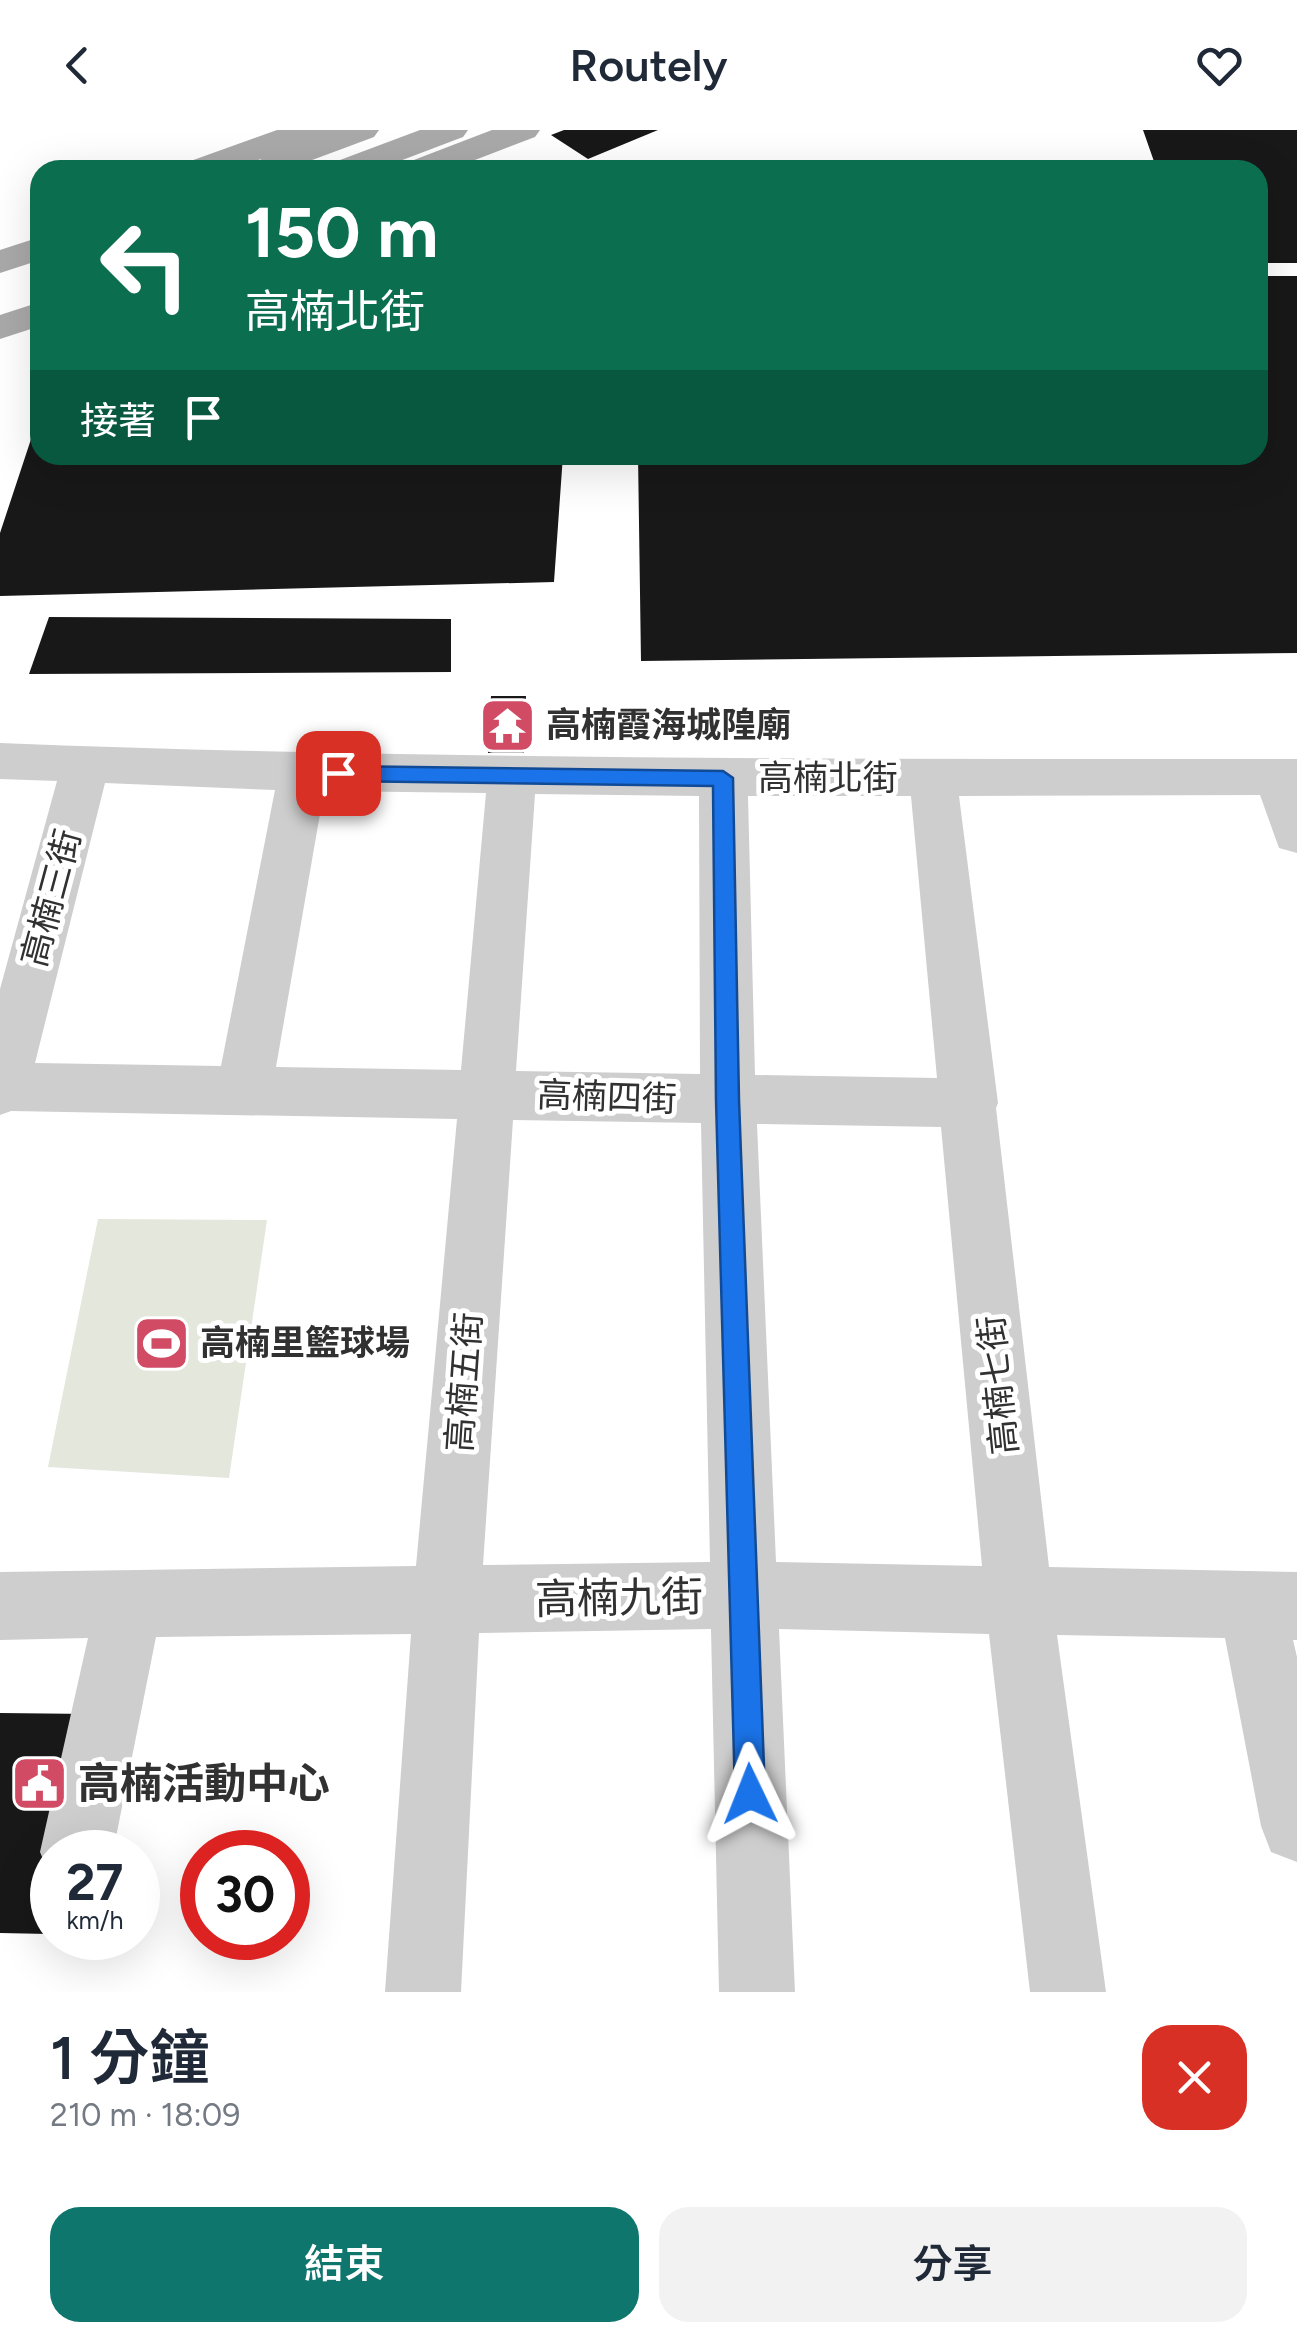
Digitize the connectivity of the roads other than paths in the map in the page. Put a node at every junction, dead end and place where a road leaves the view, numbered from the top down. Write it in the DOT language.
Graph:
graph roads {
  1 [pos="308,130"];
  2 [pos="362,130"];
  3 [pos="451,130"];
  4 [pos="518,131"];
  5 [pos="225,160"];
  6 [pos="280,160"];
  7 [pos="371,160"];
  8 [pos="444,160"];
  9 [pos="30,230"];
  10 [pos="0,240"];
  11 [pos="30,252"];
  12 [pos="0,262"];
  13 [pos="30,288"];
  14 [pos="0,300"];
  15 [pos="30,317"];
  16 [pos="0,328"];
  17 [pos="0,761"];
  18 [pos="86,762"];
  19 [pos="303,773"];
  20 [pos="512,773"];
  21 [pos="933,777"];
  22 [pos="1288,777"];
  23 [pos="723,778"];
  24 [pos="1297,834"];
  25 [pos="245,1088"];
  26 [pos="0,1089"];
  27 [pos="485,1093"];
  28 [pos="728,1100"];
  29 [pos="970,1102"];
  30 [pos="742,1595"];
  31 [pos="448,1602"];
  32 [pos="1020,1603"];
  33 [pos="129,1604"];
  34 [pos="0,1606"];
  35 [pos="1275,1606"];
  36 [pos="1297,1826"];
  37 [pos="82,1830"];
  38 [pos="423,1992"];
  39 [pos="758,1992"];
  40 [pos="1068,1992"];
  1 -- 5 [label="main road"];
  2 -- 6 [label="main road"];
  3 -- 7 [label="main road"];
  4 -- 8 [label="main road"];
  9 -- 10 [label="main road"];
  11 -- 12 [label="main road"];
  13 -- 14 [label="main road"];
  15 -- 16 [label="main road"];
  17 -- 18 [label="street, 高楠北街"];
  18 -- 19 [label="street, 高楠北街"];
  18 -- 26 [label="street, 高楠三街"];
  19 -- 20 [label="street, 高楠北街"];
  19 -- 25 [label="street"];
  20 -- 23 [label="street, 高楠北街"];
  20 -- 27 [label="street, 高楠五街"];
  21 -- 22 [label="street, 高楠北街"];
  21 -- 23 [label="street, 高楠北街"];
  21 -- 29 [label="street, 高楠七街"];
  22 -- 24 [label="street"];
  23 -- 28 [label="street"];
  25 -- 26 [label="street, 高楠四街"];
  25 -- 27 [label="street, 高楠四街"];
  27 -- 28 [label="street, 高楠四街"];
  27 -- 31 [label="street, 高楠五街"];
  28 -- 29 [label="street, 高楠四街"];
  28 -- 30 [label="street"];
  29 -- 32 [label="street, 高楠七街"];
  30 -- 31 [label="street, 高楠九街"];
  30 -- 32 [label="street, 高楠九街"];
  30 -- 39 [label="street"];
  31 -- 33 [label="street, 高楠九街"];
  31 -- 38 [label="street, 高楠五街"];
  32 -- 35 [label="street, 高楠九街"];
  32 -- 40 [label="street, 高楠七街"];
  33 -- 34 [label="street, 高楠九街"];
  33 -- 37 [label="street"];
  35 -- 36 [label="street"];
}
